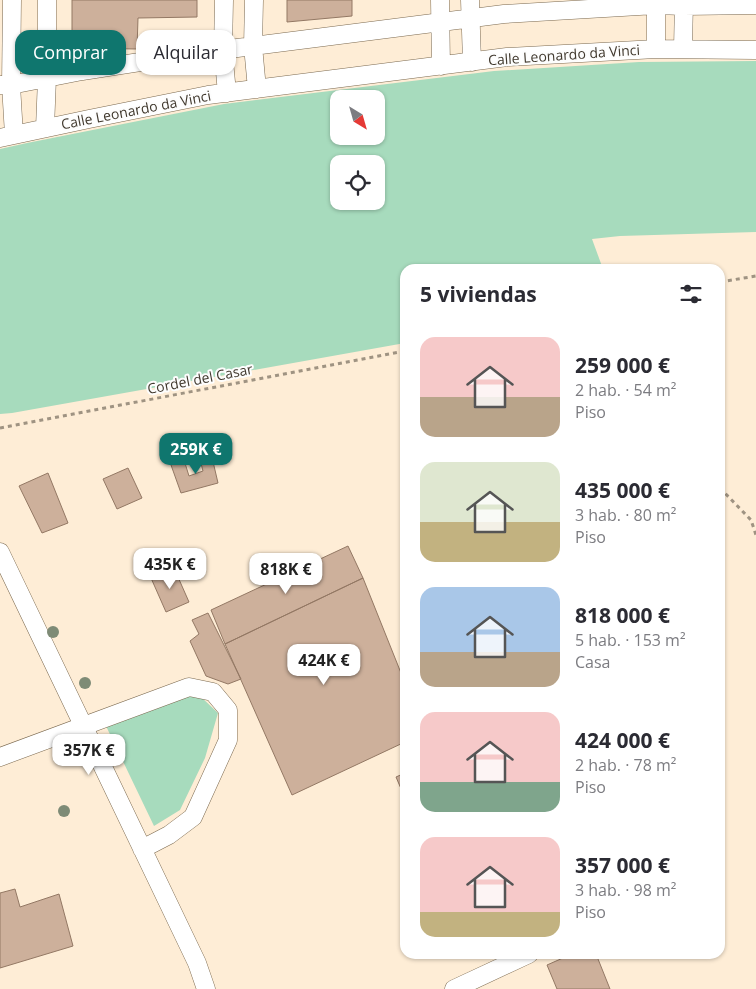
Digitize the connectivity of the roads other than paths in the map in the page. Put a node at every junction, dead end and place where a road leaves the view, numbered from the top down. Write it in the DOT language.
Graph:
graph roads {
  1 [pos="12,0"];
  2 [pos="47,0"];
  3 [pos="224,0"];
  4 [pos="254,0"];
  5 [pos="440,0"];
  6 [pos="470,0"];
  7 [pos="656,2"];
  8 [pos="684,3"];
  9 [pos="756,5"];
  10 [pos="470,18"];
  11 [pos="440,22"];
  12 [pos="223,30"];
  13 [pos="253,46"];
  14 [pos="236,48"];
  15 [pos="683,49"];
  16 [pos="656,50"];
  17 [pos="756,50"];
  18 [pos="472,62"];
  19 [pos="136,63"];
  20 [pos="441,66"];
  21 [pos="225,75"];
  22 [pos="47,78"];
  23 [pos="5,85"];
  24 [pos="257,89"];
  25 [pos="227,92"];
  26 [pos="45,128"];
  27 [pos="7,137"];
  28 [pos="0,552"];
  29 [pos="83,726"];
  30 [pos="0,757"];
  31 [pos="142,849"];
  32 [pos="518,959"];
  33 [pos="206,989"];
  34 [pos="454,989"];
  1 -- 23 [label="street, Calle Leonardo da Vinci"];
  2 -- 22 [label="street, Calle Leonardo da Vinci"];
  3 -- 12 [label="street, Calle Leonardo da Vinci"];
  4 -- 13 [label="street"];
  5 -- 11 [label="street"];
  6 -- 10 [label="street, Calle Leonardo da Vinci"];
  7 -- 8 [label="street"];
  7 -- 10 [label="street"];
  7 -- 16 [label="street, Calle Leonardo da Vinci"];
  8 -- 9 [label="street"];
  8 -- 15 [label="street"];
  10 -- 11 [label="street"];
  10 -- 18 [label="street, Calle Leonardo da Vinci"];
  11 -- 13 [label="street"];
  11 -- 20 [label="street"];
  13 -- 14 [label="street"];
  13 -- 24 [label="street"];
  15 -- 16 [label="street, Calle Leonardo da Vinci"];
  15 -- 17 [label="street, Calle Leonardo da Vinci"];
  16 -- 18 [label="street, Calle Leonardo da Vinci"];
  18 -- 20 [label="street, Calle Leonardo da Vinci"];
  19 -- 22 [label="street"];
  20 -- 24 [label="street, Calle Leonardo da Vinci"];
  21 -- 25 [label="street, Calle Leonardo da Vinci"];
  22 -- 23 [label="street"];
  22 -- 26 [label="street, Calle Leonardo da Vinci"];
  23 -- 27 [label="street, Calle Leonardo da Vinci"];
  24 -- 25 [label="street, Calle Leonardo da Vinci"];
  25 -- 26 [label="street, Calle Leonardo da Vinci"];
  26 -- 27 [label="street, Calle Leonardo da Vinci"];
  28 -- 29 [label="street"];
  29 -- 30 [label="street"];
  29 -- 31 [label="street"];
  29 -- 31 [label="street"];
  31 -- 33 [label="street"];
  32 -- 34 [label="street"];
}
